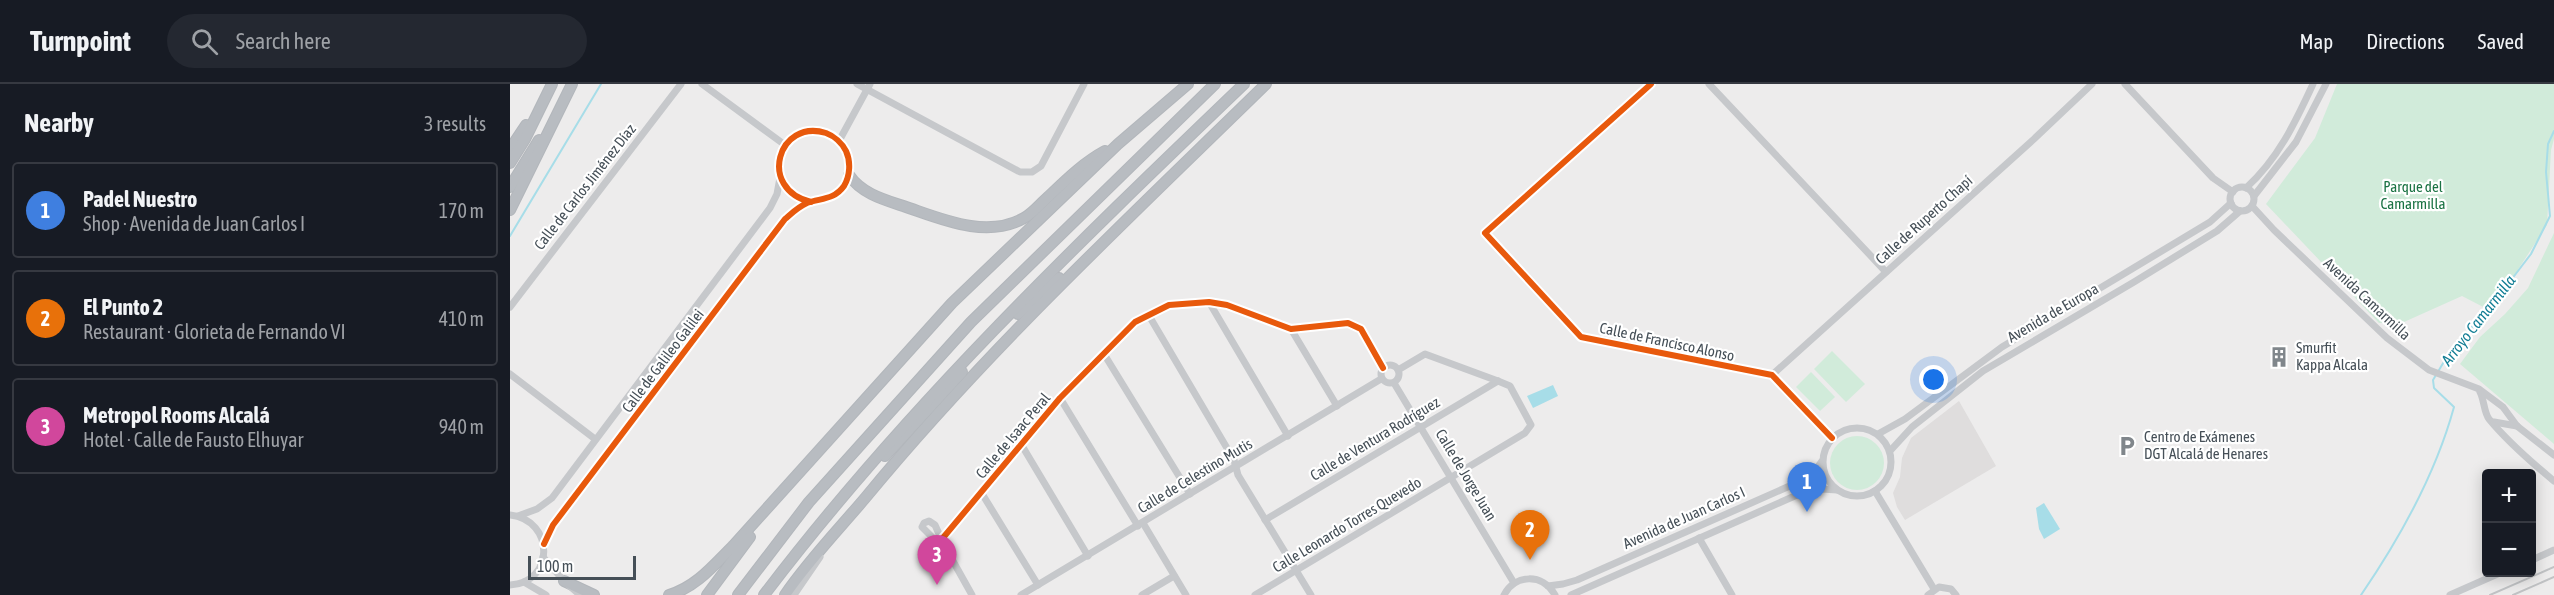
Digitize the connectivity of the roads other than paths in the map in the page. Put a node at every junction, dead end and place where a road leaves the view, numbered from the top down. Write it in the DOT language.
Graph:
graph roads {
  1 [pos="552,84"];
  2 [pos="681,84"];
  3 [pos="702,84"];
  4 [pos="857,84"];
  5 [pos="1084,84"];
  6 [pos="1188,84"];
  7 [pos="1215,84"];
  8 [pos="1244,84"];
  9 [pos="1266,84"];
  10 [pos="1651,84"];
  11 [pos="1710,84"];
  12 [pos="2092,84"];
  13 [pos="2125,84"];
  14 [pos="2313,84"];
  15 [pos="2326,84"];
  16 [pos="572,85"];
  17 [pos="869,87"];
  18 [pos="839,141"];
  19 [pos="1118,144"];
  20 [pos="785,145"];
  21 [pos="510,149"];
  22 [pos="510,163"];
  23 [pos="849,175"];
  24 [pos="780,178"];
  25 [pos="510,187"];
  26 [pos="2246,188"];
  27 [pos="2233,192"];
  28 [pos="2254,196"];
  29 [pos="811,202"];
  30 [pos="2231,203"];
  31 [pos="2252,206"];
  32 [pos="510,210"];
  33 [pos="2240,211"];
  34 [pos="1130,216"];
  35 [pos="1886,272"];
  36 [pos="1209,302"];
  37 [pos="510,307"];
  38 [pos="1148,314"];
  39 [pos="1291,329"];
  40 [pos="1104,354"];
  41 [pos="1383,368"];
  42 [pos="1398,370"];
  43 [pos="510,374"];
  44 [pos="1772,375"];
  45 [pos="1381,379"];
  46 [pos="1498,381"];
  47 [pos="1394,383"];
  48 [pos="2479,389"];
  49 [pos="1060,399"];
  50 [pos="2498,404"];
  51 [pos="1337,406"];
  52 [pos="2487,411"];
  53 [pos="2505,411"];
  54 [pos="2496,422"];
  55 [pos="1422,426"];
  56 [pos="2517,426"];
  57 [pos="1878,434"];
  58 [pos="1288,436"];
  59 [pos="1832,438"];
  60 [pos="595,439"];
  61 [pos="1021,444"];
  62 [pos="1890,451"];
  63 [pos="2554,455"];
  64 [pos="1822,461"];
  65 [pos="1236,466"];
  66 [pos="1452,478"];
  67 [pos="855,481"];
  68 [pos="2554,481"];
  69 [pos="792,482"];
  70 [pos="1837,490"];
  71 [pos="1875,491"];
  72 [pos="981,492"];
  73 [pos="1190,494"];
  74 [pos="510,515"];
  75 [pos="518,516"];
  76 [pos="1265,520"];
  77 [pos="1140,524"];
  78 [pos="840,527"];
  79 [pos="1699,538"];
  80 [pos="544,544"];
  81 [pos="2554,550"];
  82 [pos="1088,556"];
  83 [pos="543,557"];
  84 [pos="2536,558"];
  85 [pos="1296,570"];
  86 [pos="1174,576"];
  87 [pos="2493,577"];
  88 [pos="564,581"];
  89 [pos="524,582"];
  90 [pos="1514,582"];
  91 [pos="510,585"];
  92 [pos="1038,585"];
  93 [pos="1548,585"];
  94 [pos="1931,592"];
  95 [pos="546,595"];
  96 [pos="580,595"];
  97 [pos="594,595"];
  98 [pos="669,595"];
  99 [pos="707,595"];
  100 [pos="738,595"];
  101 [pos="764,595"];
  102 [pos="785,595"];
  103 [pos="794,595"];
  104 [pos="972,595"];
  105 [pos="1022,595"];
  106 [pos="1142,595"];
  107 [pos="1186,595"];
  108 [pos="1255,595"];
  109 [pos="1311,595"];
  110 [pos="1504,595"];
  111 [pos="1555,595"];
  112 [pos="1571,595"];
  113 [pos="1732,595"];
  114 [pos="1956,595"];
  115 [pos="2450,595"];
  1 -- 21 [label="highway"];
  1 -- 22 [label="highway"];
  2 -- 37 [label="street, Calle de Carlos Jiménez Díaz"];
  3 -- 20 [label="street"];
  4 -- 17 [label="street"];
  5 -- 17 [label="street"];
  6 -- 19 [label="highway"];
  7 -- 100 [label="highway"];
  8 -- 67 [label="highway"];
  9 -- 34 [label="highway"];
  10 -- 44 [label="street, Calle de Francisco Alonso"];
  11 -- 35 [label="street"];
  12 -- 35 [label="street, Calle de Ruperto Chapí"];
  13 -- 27 [label="street"];
  14 -- 26 [label="street"];
  15 -- 28 [label="street"];
  16 -- 25 [label="highway"];
  16 -- 32 [label="highway"];
  17 -- 18 [label="street"];
  18 -- 20 [label="street"];
  18 -- 23 [label="street"];
  19 -- 23 [label="highway"];
  19 -- 69 [label="highway"];
  20 -- 24 [label="street"];
  23 -- 29 [label="street"];
  24 -- 29 [label="street"];
  24 -- 60 [label="street, Calle de Galileo Galilei"];
  26 -- 27 [label="street"];
  26 -- 28 [label="street"];
  27 -- 30 [label="street"];
  28 -- 31 [label="street"];
  29 -- 80 [label="street, Calle de Galileo Galilei"];
  30 -- 33 [label="street"];
  30 -- 57 [label="street, Avenida de Europa"];
  31 -- 33 [label="street"];
  31 -- 48 [label="street, Avenida Camarmilla"];
  33 -- 62 [label="street, Avenida de Europa"];
  34 -- 67 [label="highway"];
  34 -- 78 [label="highway"];
  35 -- 44 [label="street, Calle de Ruperto Chapí"];
  36 -- 38 [label="street, Calle de Isaac Peral"];
  36 -- 39 [label="street, Calle de Isaac Peral"];
  36 -- 58 [label="street"];
  38 -- 40 [label="street, Calle de Isaac Peral"];
  38 -- 65 [label="street"];
  39 -- 41 [label="street, Calle de Isaac Peral"];
  39 -- 51 [label="street"];
  40 -- 49 [label="street, Calle de Isaac Peral"];
  40 -- 73 [label="street"];
  41 -- 42 [label="street"];
  41 -- 45 [label="street"];
  42 -- 46 [label="street"];
  42 -- 47 [label="street"];
  43 -- 60 [label="street"];
  44 -- 59 [label="street"];
  45 -- 47 [label="street"];
  45 -- 51 [label="street, Calle de Celestino Mutis"];
  46 -- 55 [label="street, Calle de Ventura Rodríguez"];
  46 -- 66 [label="street, Calle Leonardo Torres Quevedo"];
  47 -- 55 [label="street, Calle de Jorge Juan"];
  48 -- 50 [label="street, Avenida Camarmilla"];
  48 -- 52 [label="street"];
  49 -- 61 [label="street, Calle de Isaac Peral"];
  49 -- 77 [label="street"];
  50 -- 52 [label="street"];
  50 -- 53 [label="street"];
  51 -- 58 [label="street, Calle de Celestino Mutis"];
  52 -- 54 [label="street"];
  53 -- 54 [label="street"];
  53 -- 56 [label="street"];
  54 -- 56 [label="street"];
  54 -- 68 [label="street"];
  55 -- 66 [label="street, Calle de Jorge Juan"];
  55 -- 76 [label="street, Calle de Ventura Rodríguez"];
  56 -- 63 [label="street"];
  57 -- 59 [label="street"];
  57 -- 62 [label="street"];
  58 -- 65 [label="street, Calle de Celestino Mutis"];
  59 -- 64 [label="street"];
  60 -- 75 [label="street, Calle de Galileo Galilei"];
  61 -- 72 [label="street, Calle de Isaac Peral"];
  61 -- 82 [label="street"];
  62 -- 71 [label="street"];
  64 -- 70 [label="street"];
  64 -- 93 [label="street, Avenida de Juan Carlos I"];
  65 -- 73 [label="street, Calle de Celestino Mutis"];
  65 -- 76 [label="street"];
  66 -- 85 [label="street, Calle Leonardo Torres Quevedo"];
  66 -- 90 [label="street, Calle de Jorge Juan"];
  67 -- 101 [label="highway"];
  69 -- 98 [label="highway"];
  69 -- 99 [label="highway"];
  70 -- 71 [label="street"];
  70 -- 79 [label="street, Avenida de Juan Carlos I"];
  71 -- 94 [label="street"];
  72 -- 92 [label="street"];
  72 -- 104 [label="street, Calle de Isaac Peral"];
  73 -- 77 [label="street, Calle de Celestino Mutis"];
  74 -- 75 [label="street"];
  75 -- 80 [label="street"];
  76 -- 85 [label="street"];
  77 -- 82 [label="street, Calle de Celestino Mutis"];
  77 -- 86 [label="street"];
  78 -- 102 [label="highway"];
  78 -- 103 [label="street"];
  79 -- 112 [label="street, Avenida de Juan Carlos I"];
  79 -- 113 [label="street"];
  80 -- 83 [label="street"];
  81 -- 84 [label="street"];
  82 -- 92 [label="street, Calle de Celestino Mutis"];
  83 -- 88 [label="street"];
  83 -- 89 [label="street"];
  85 -- 108 [label="street, Calle Leonardo Torres Quevedo"];
  85 -- 109 [label="street"];
  86 -- 106 [label="street"];
  86 -- 107 [label="street"];
  87 -- 115 [label="street"];
  88 -- 96 [label="street"];
  88 -- 97 [label="highway"];
  89 -- 91 [label="street"];
  89 -- 95 [label="street"];
  90 -- 93 [label="street, Avenida de Juan Carlos I"];
  90 -- 110 [label="street"];
  92 -- 105 [label="street, Calle de Celestino Mutis"];
  93 -- 111 [label="street"];
  94 -- 114 [label="street"];
}
